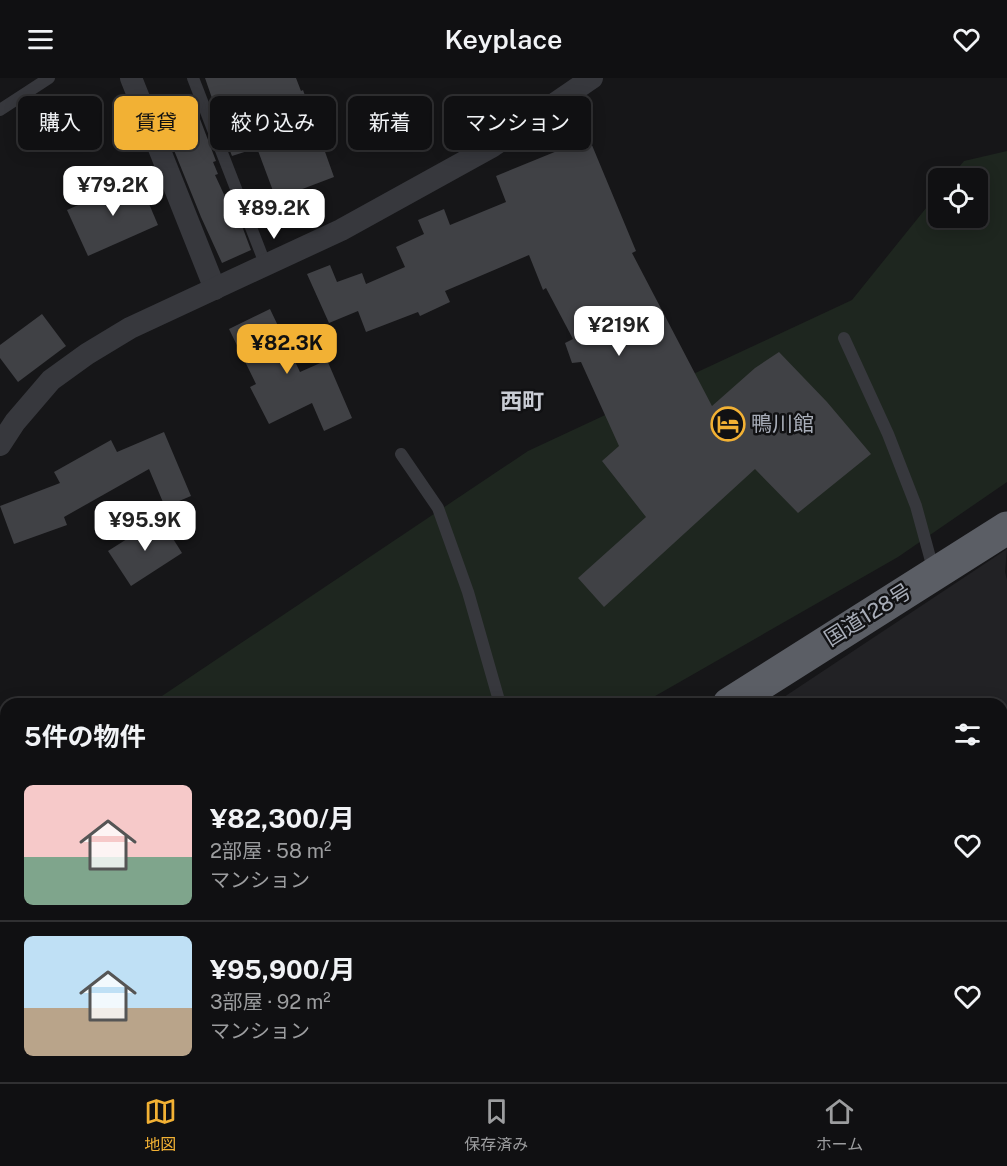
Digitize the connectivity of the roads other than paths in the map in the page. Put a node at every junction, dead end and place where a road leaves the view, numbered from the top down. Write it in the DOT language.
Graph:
graph roads {
  1 [pos="49,78"];
  2 [pos="132,78"];
  3 [pos="193,78"];
  4 [pos="592,78"];
  5 [pos="0,110"];
  6 [pos="266,266"];
  7 [pos="215,289"];
  8 [pos="844,338"];
  9 [pos="0,445"];
  10 [pos="401,454"];
  11 [pos="1007,528"];
  12 [pos="935,573"];
  13 [pos="498,698"];
  14 [pos="738,698"];
  1 -- 5 [label="lane"];
  2 -- 7 [label="street"];
  3 -- 6 [label="lane"];
  4 -- 6 [label="street"];
  6 -- 7 [label="street"];
  7 -- 9 [label="street"];
  8 -- 12 [label="lane"];
  10 -- 13 [label="lane"];
  11 -- 12 [label="highway, 国道128号"];
  12 -- 14 [label="highway, 国道128号"];
}
